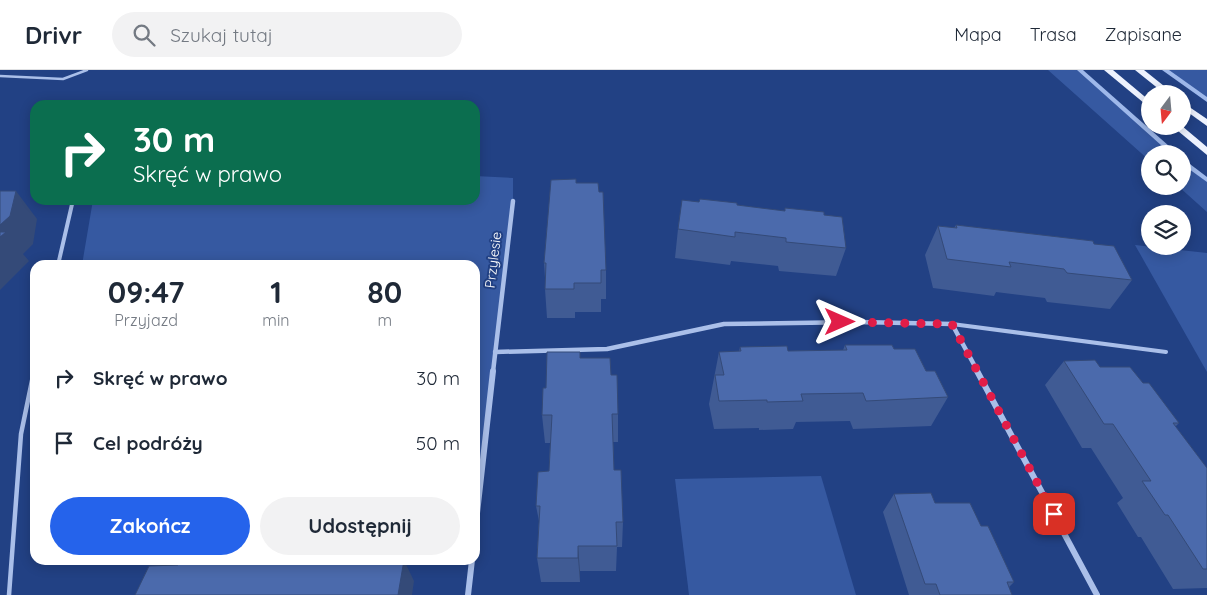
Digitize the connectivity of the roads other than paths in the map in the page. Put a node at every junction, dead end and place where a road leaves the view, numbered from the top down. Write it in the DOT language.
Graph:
graph roads {
  1 [pos="87,70"];
  2 [pos="1108,70"];
  3 [pos="1139,70"];
  4 [pos="0,76"];
  5 [pos="1158,85"];
  6 [pos="1141,98"];
  7 [pos="1191,110"];
  8 [pos="1207,122"];
  9 [pos="1187,135"];
  10 [pos="1207,152"];
  11 [pos="513,201"];
  12 [pos="72,205"];
  13 [pos="59,260"];
  14 [pos="952,324"];
  15 [pos="496,352"];
  16 [pos="1166,352"];
  17 [pos="30,392"];
  18 [pos="480,489"];
  19 [pos="471,565"];
  20 [pos="9,595"];
  21 [pos="468,595"];
  22 [pos="1097,595"];
  1 -- 4 [label="lane"];
  2 -- 6 [label="main road"];
  3 -- 5 [label="main road"];
  7 -- 8 [label="main road"];
  9 -- 10 [label="main road"];
  11 -- 15 [label="street, Przylesie"];
  12 -- 13 [label="lane"];
  14 -- 15 [label="street"];
  14 -- 16 [label="lane"];
  14 -- 22 [label="street"];
  15 -- 18 [label="street, Przylesie"];
  17 -- 20 [label="lane"];
  19 -- 21 [label="street"];
}
